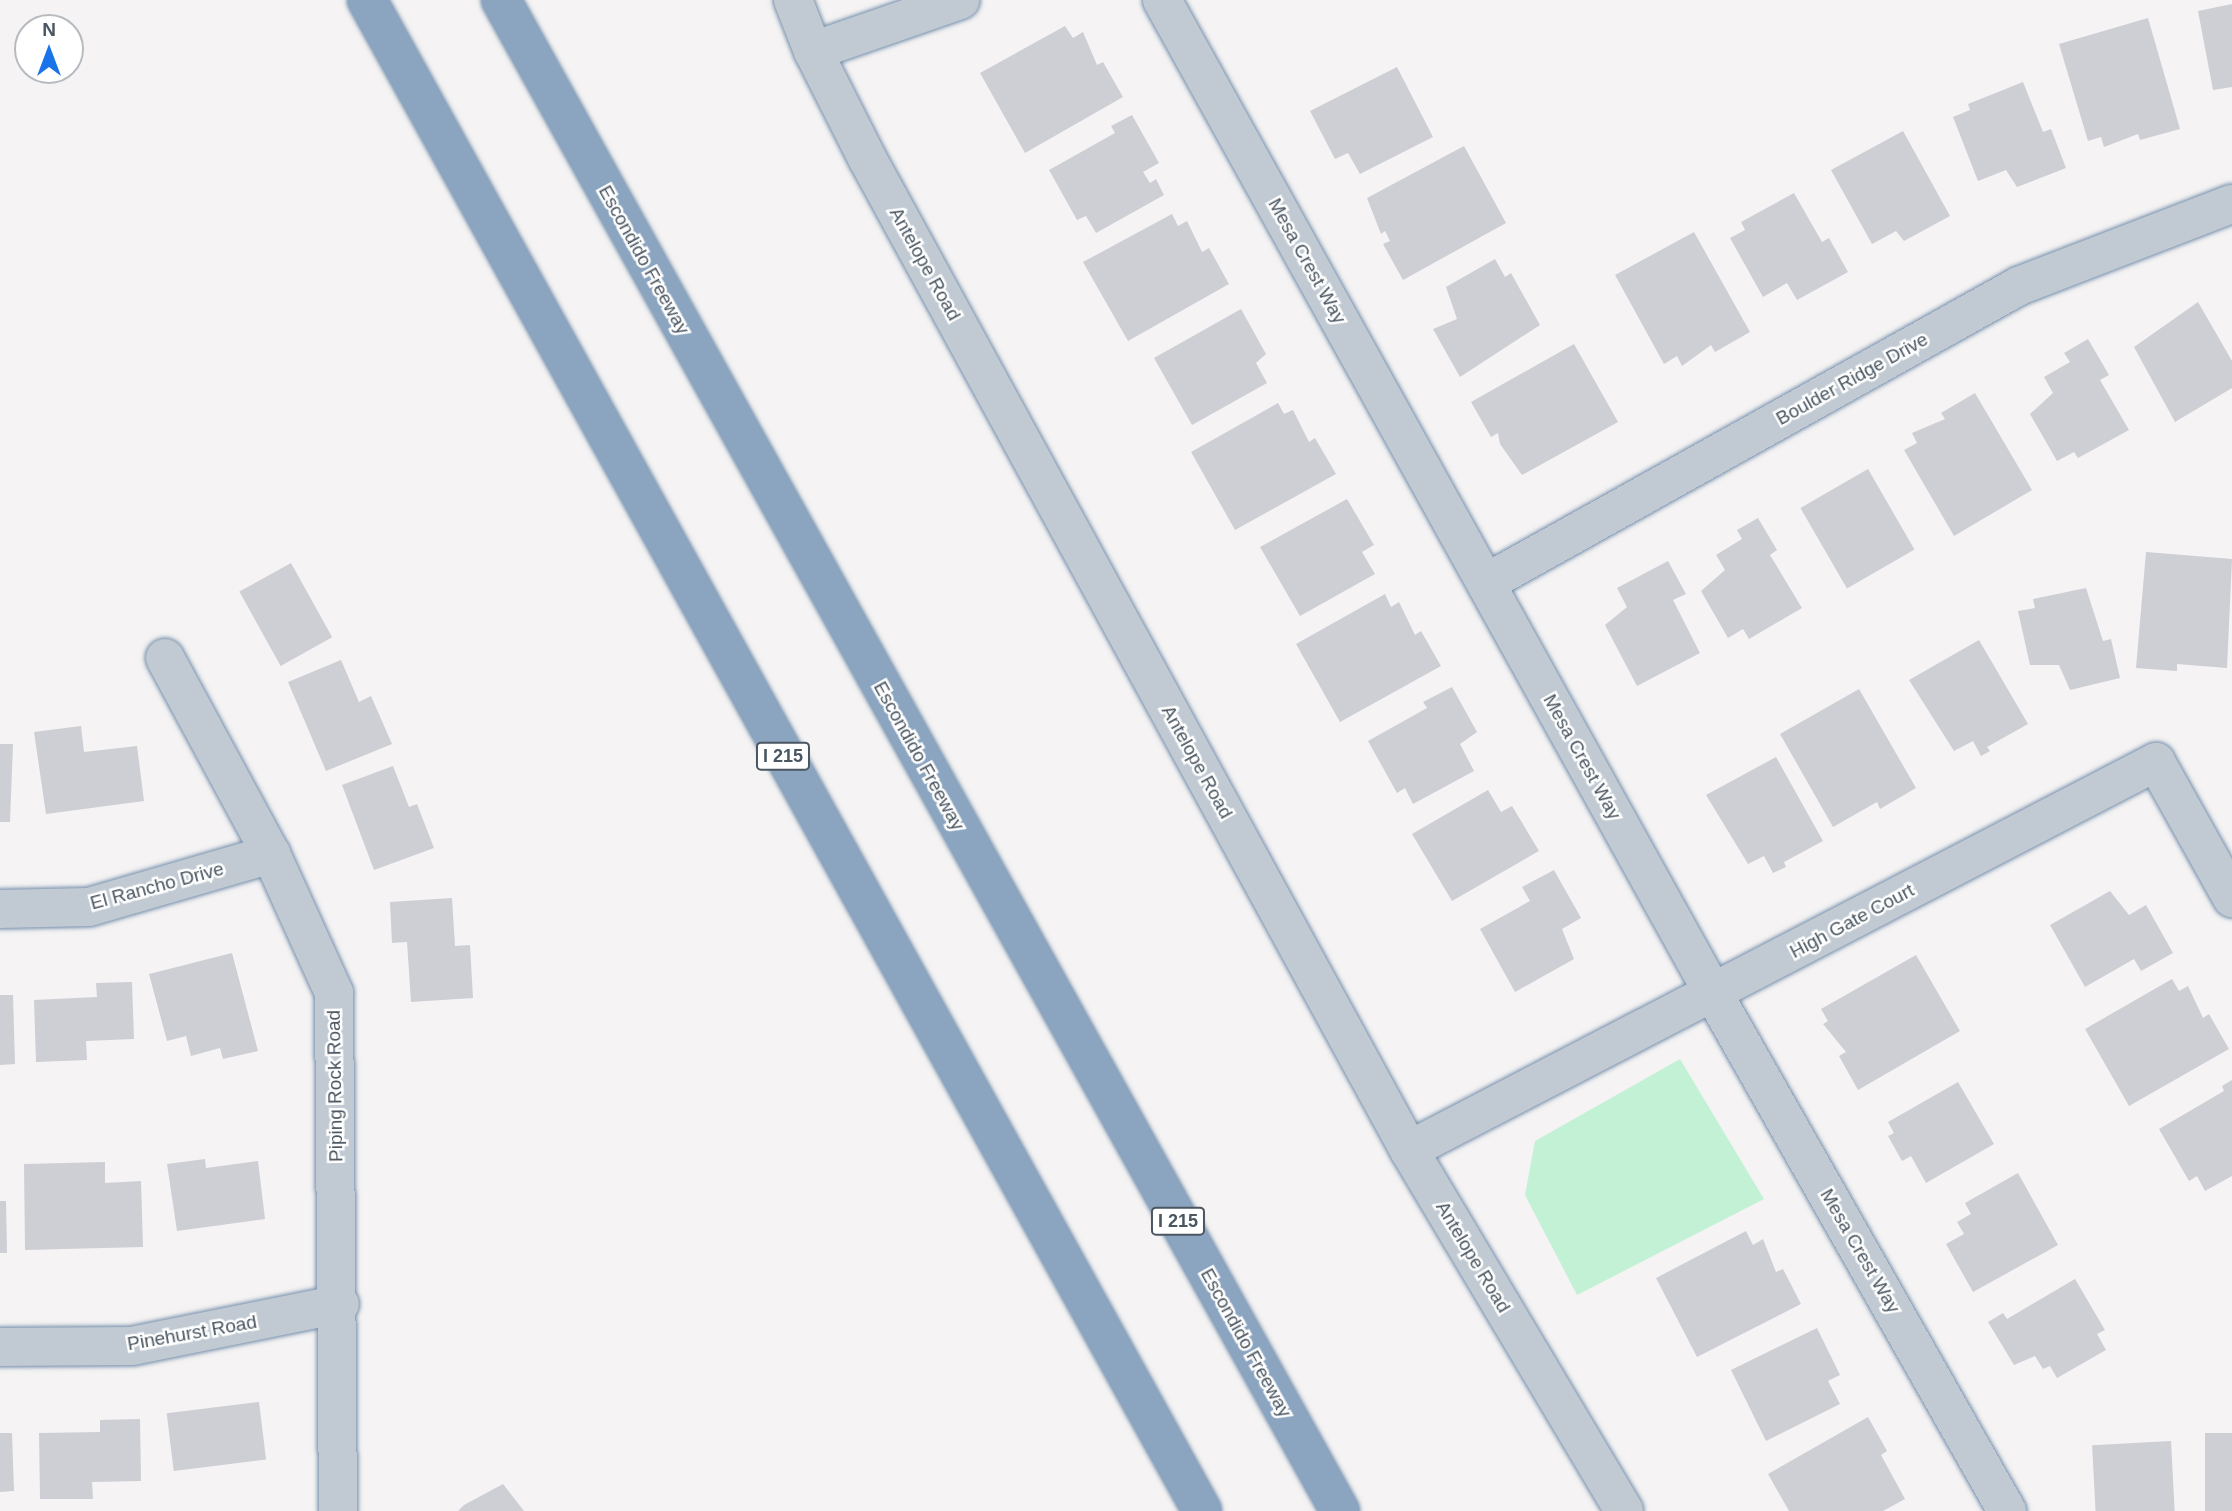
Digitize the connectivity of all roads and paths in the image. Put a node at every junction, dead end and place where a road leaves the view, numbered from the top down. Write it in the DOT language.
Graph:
graph roads {
  1 [pos="367,0"];
  2 [pos="501,0"];
  3 [pos="793,0"];
  4 [pos="960,0"];
  5 [pos="1161,0"];
  6 [pos="813,51"];
  7 [pos="2232,204"];
  8 [pos="1486,583"];
  9 [pos="165,659"];
  10 [pos="271,854"];
  11 [pos="2232,898"];
  12 [pos="0,909"];
  13 [pos="1713,993"];
  14 [pos="1409,1150"];
  15 [pos="340,1304"];
  16 [pos="0,1347"];
  17 [pos="338,1511"];
  18 [pos="1202,1511"];
  19 [pos="1340,1511"];
  20 [pos="1624,1511"];
  21 [pos="2007,1511"];
  1 -- 18 [label="highway, I 215"];
  2 -- 19 [label="highway, Escondido Freeway / I 215"];
  3 -- 6 [label="street, Antelope Road"];
  4 -- 6 [label="street"];
  5 -- 8 [label="street, Mesa Crest Way"];
  6 -- 14 [label="street, Antelope Road"];
  7 -- 8 [label="street, Boulder Ridge Drive"];
  8 -- 13 [label="street, Mesa Crest Way"];
  9 -- 10 [label="street, Piping Rock Road"];
  10 -- 12 [label="street, El Rancho Drive"];
  10 -- 15 [label="street, Piping Rock Road"];
  11 -- 13 [label="street, High Gate Court"];
  13 -- 14 [label="street, High Gate Court"];
  13 -- 21 [label="street, Mesa Crest Way"];
  14 -- 20 [label="street, Antelope Road"];
  15 -- 16 [label="street, Pinehurst Road"];
  15 -- 17 [label="street, Piping Rock Road"];
}
